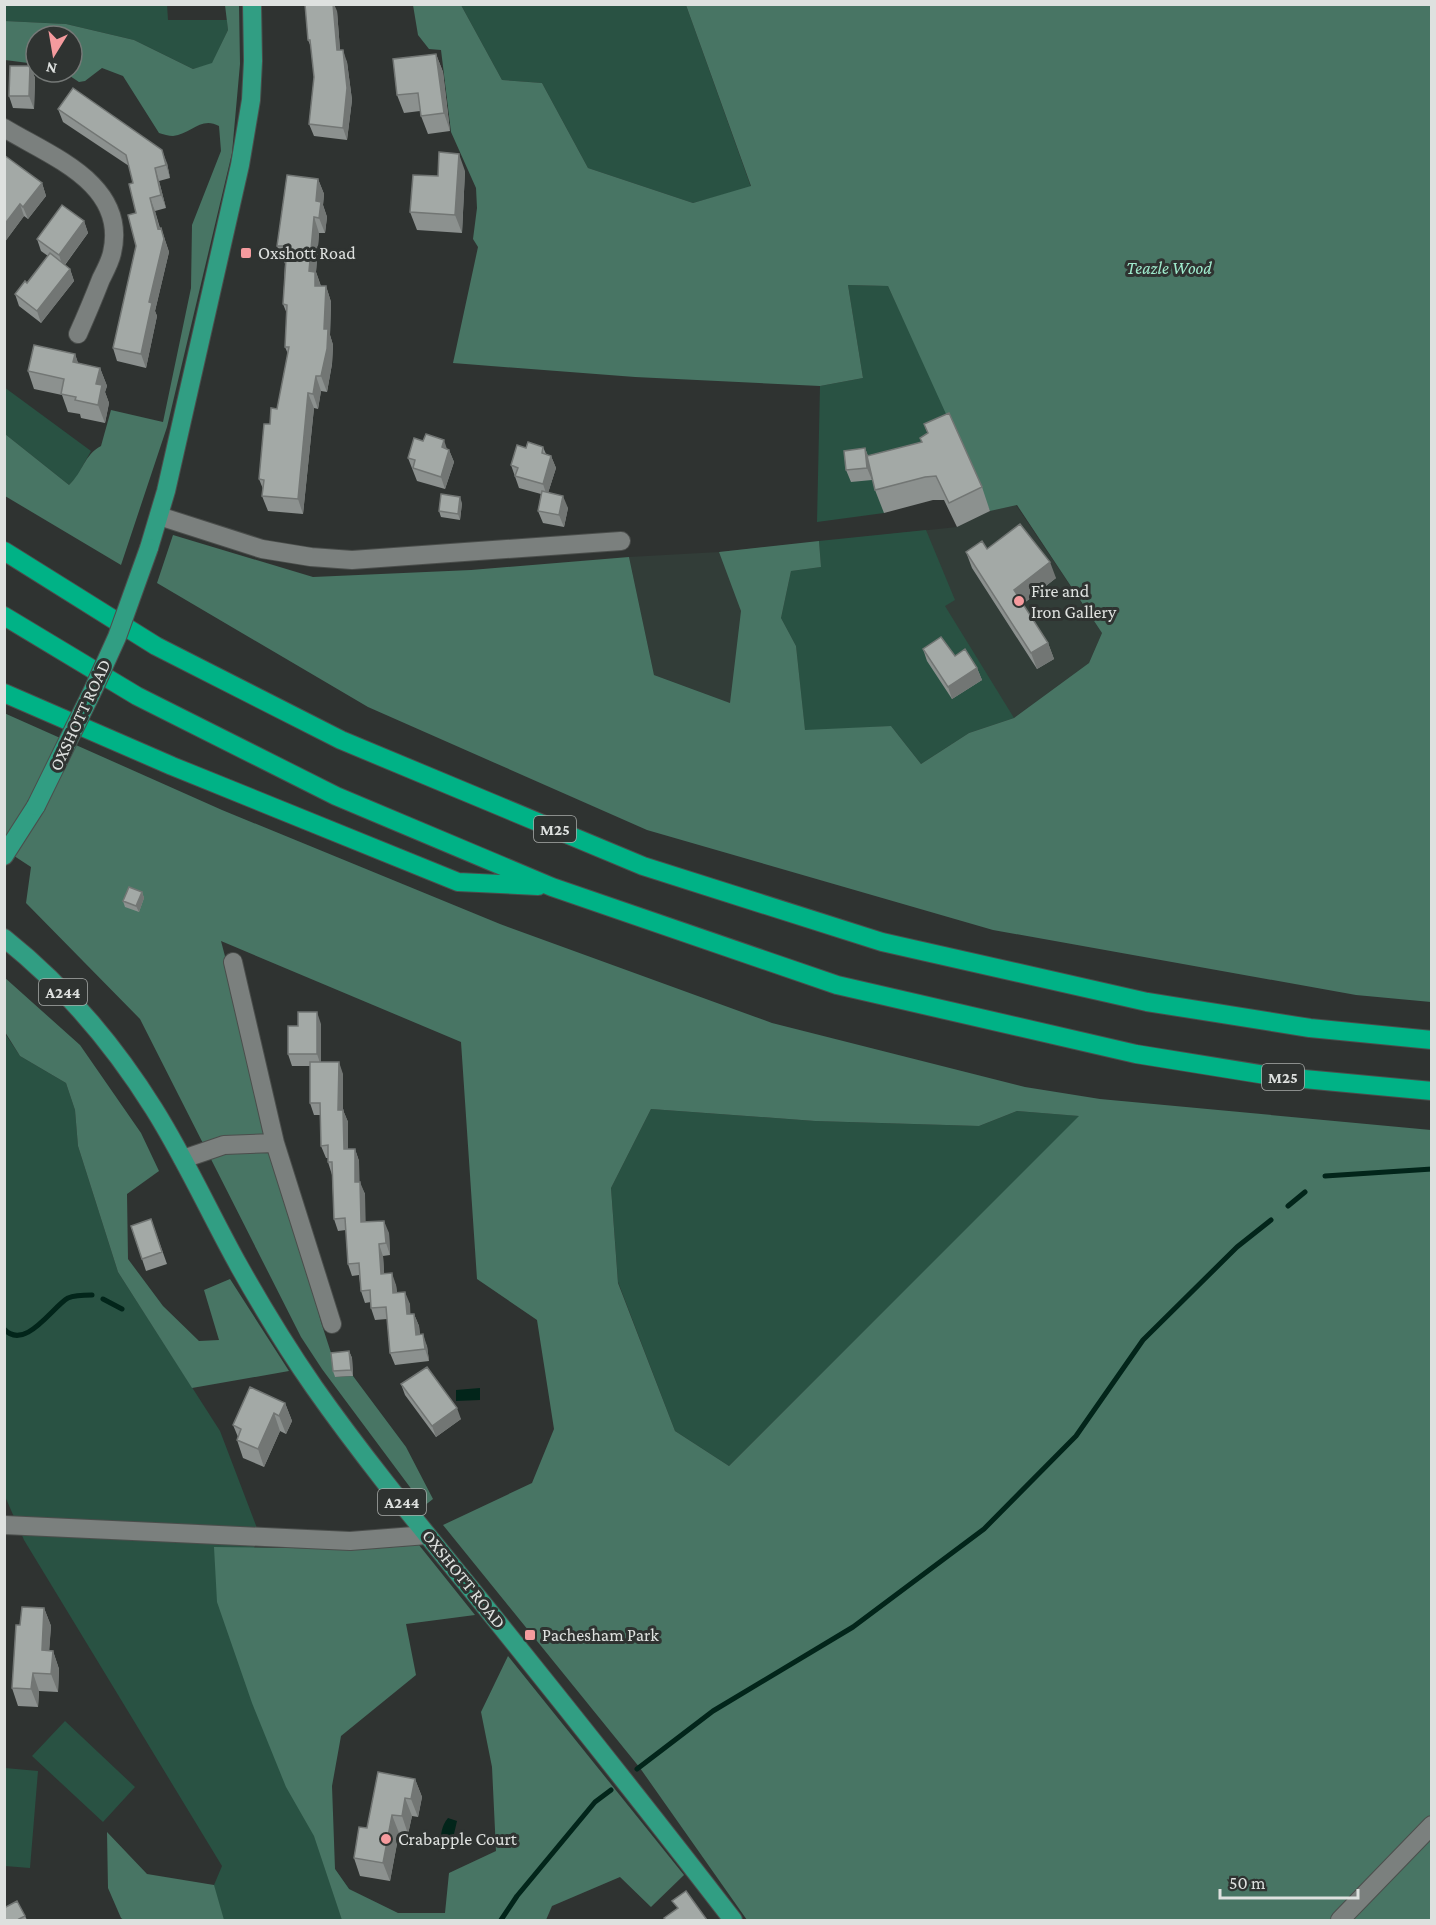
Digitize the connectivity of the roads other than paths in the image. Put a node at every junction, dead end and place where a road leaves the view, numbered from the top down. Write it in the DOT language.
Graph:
graph roads {
  1 [pos="252,4"];
  2 [pos="4,128"];
  3 [pos="78,334"];
  4 [pos="159,516"];
  5 [pos="621,542"];
  6 [pos="4,551"];
  7 [pos="4,616"];
  8 [pos="4,693"];
  9 [pos="4,856"];
  10 [pos="552,887"];
  11 [pos="4,938"];
  12 [pos="233,962"];
  13 [pos="1431,1040"];
  14 [pos="1431,1091"];
  15 [pos="275,1143"];
  16 [pos="183,1159"];
  17 [pos="332,1324"];
  18 [pos="4,1525"];
  19 [pos="427,1534"];
  20 [pos="1431,1825"];
  21 [pos="733,1920"];
  22 [pos="1340,1920"];
  1 -- 4 [label="main road, OXSHOTT ROAD"];
  2 -- 3 [label="street"];
  4 -- 5 [label="street"];
  4 -- 9 [label="main road, OXSHOTT ROAD, bridge"];
  6 -- 13 [label="highway, M25"];
  7 -- 10 [label="highway, M25"];
  8 -- 10 [label="highway, M25"];
  10 -- 14 [label="highway, M25"];
  11 -- 16 [label="main road, OXSHOTT ROAD / A244"];
  12 -- 15 [label="street"];
  15 -- 16 [label="street"];
  15 -- 17 [label="street"];
  16 -- 19 [label="main road, OXSHOTT ROAD / A244"];
  18 -- 19 [label="street"];
  19 -- 21 [label="main road, OXSHOTT ROAD / A244"];
  20 -- 22 [label="street"];
}
